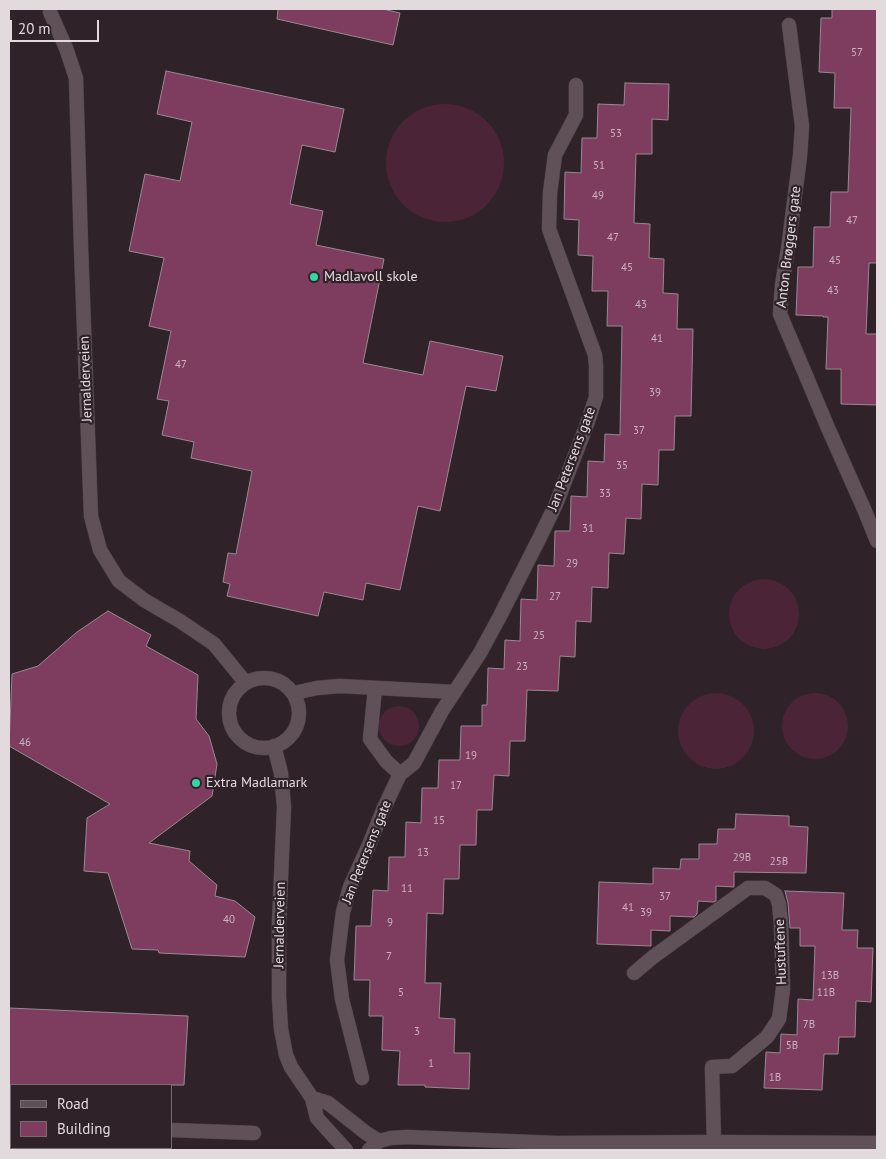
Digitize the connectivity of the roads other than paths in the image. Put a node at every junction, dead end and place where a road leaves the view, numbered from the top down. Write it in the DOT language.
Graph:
graph roads {
  1 [pos="50,12"];
  2 [pos="788,25"];
  3 [pos="576,85"];
  4 [pos="877,541"];
  5 [pos="245,682"];
  6 [pos="375,688"];
  7 [pos="454,692"];
  8 [pos="294,693"];
  9 [pos="274,746"];
  10 [pos="400,774"];
  11 [pos="634,973"];
  12 [pos="362,1078"];
  13 [pos="312,1098"];
  14 [pos="172,1130"];
  15 [pos="254,1133"];
  16 [pos="714,1142"];
  17 [pos="877,1143"];
  18 [pos="374,1146"];
  19 [pos="346,1150"];
  1 -- 5 [label="street, Jernalderveien"];
  2 -- 4 [label="street, Anton Brøggers gate"];
  3 -- 7 [label="street, Jan Petersens gate"];
  5 -- 8 [label="street"];
  5 -- 9 [label="street"];
  6 -- 7 [label="street"];
  6 -- 8 [label="street"];
  6 -- 10 [label="street"];
  7 -- 10 [label="street, Jan Petersens gate"];
  8 -- 9 [label="street"];
  9 -- 13 [label="street, Jernalderveien"];
  10 -- 12 [label="street, Jan Petersens gate"];
  11 -- 16 [label="street, Hustuftene"];
  13 -- 18 [label="street"];
  13 -- 19 [label="street, Jernalderveien"];
  14 -- 15 [label="street"];
  16 -- 17 [label="street"];
  16 -- 18 [label="street"];
}
